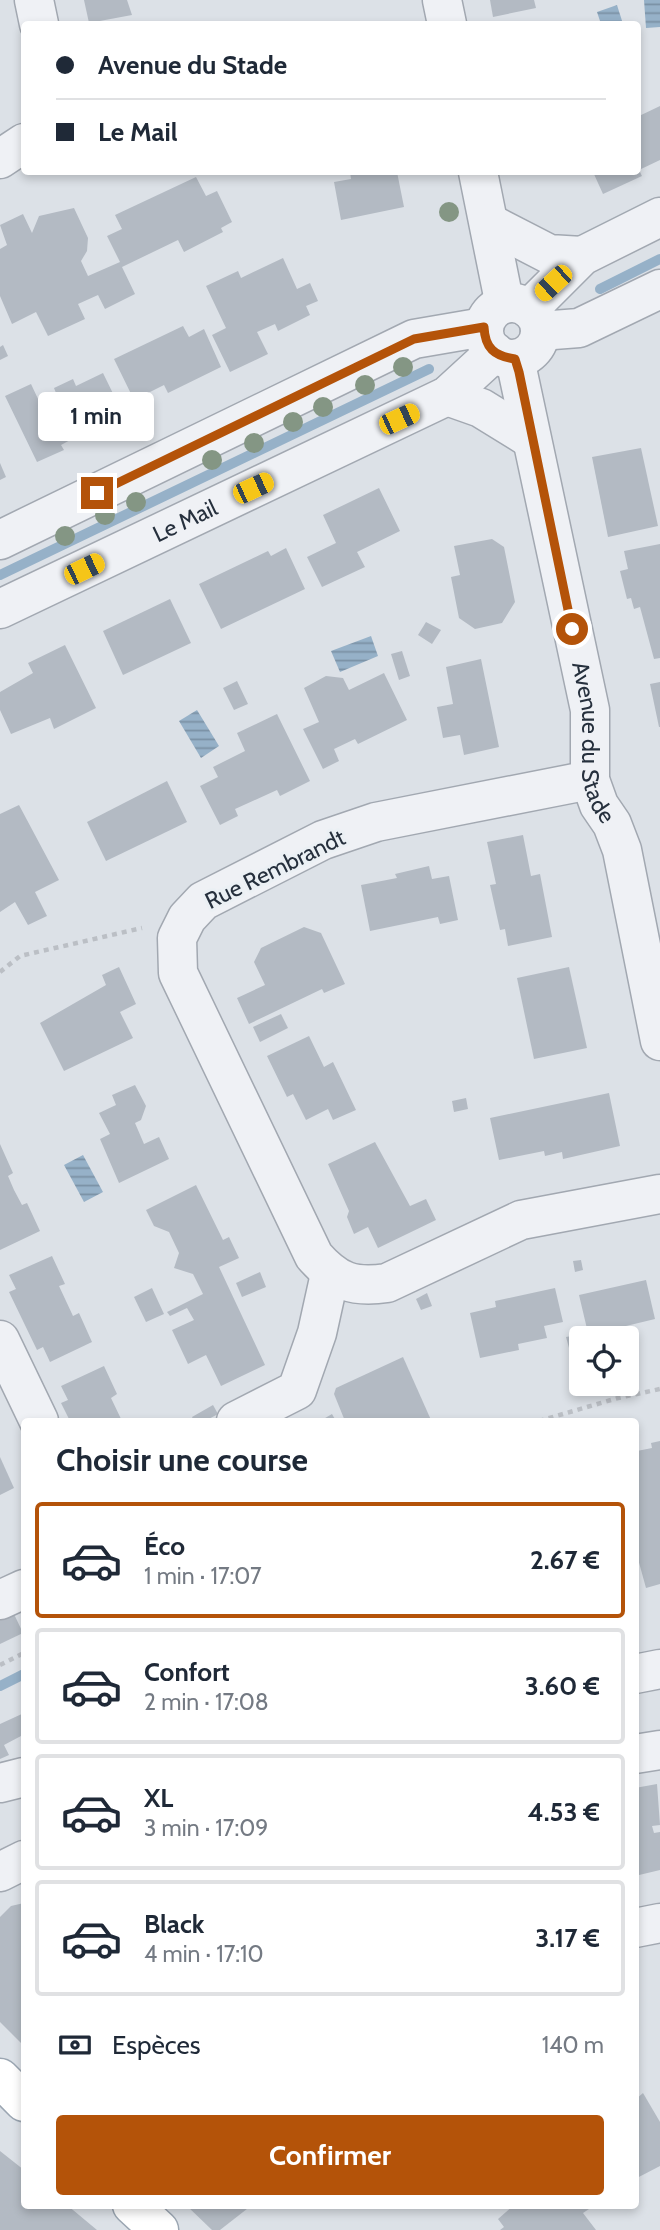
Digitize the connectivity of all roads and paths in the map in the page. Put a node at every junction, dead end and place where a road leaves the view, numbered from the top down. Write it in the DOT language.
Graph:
graph roads {
  1 [pos="34,0"];
  2 [pos="442,0"];
  3 [pos="38,21"];
  4 [pos="446,21"];
  5 [pos="21,145"];
  6 [pos="0,159"];
  7 [pos="479,175"];
  8 [pos="660,217"];
  9 [pos="489,223"];
  10 [pos="582,256"];
  11 [pos="660,289"];
  12 [pos="512,330"];
  13 [pos="447,396"];
  14 [pos="531,439"];
  15 [pos="0,540"];
  16 [pos="0,609"];
  17 [pos="590,779"];
  18 [pos="187,918"];
  19 [pos="0,972"];
  20 [pos="660,1041"];
  21 [pos="660,1194"];
  22 [pos="330,1275"];
  23 [pos="0,1339"];
  24 [pos="660,1390"];
  25 [pos="38,1418"];
  26 [pos="242,1418"];
  27 [pos="549,1418"];
  28 [pos="21,1590"];
  29 [pos="0,1600"];
  30 [pos="21,1654"];
  31 [pos="0,1665"];
  32 [pos="660,1669"];
  33 [pos="639,1673"];
  34 [pos="660,1750"];
  35 [pos="639,1753"];
  36 [pos="21,1778"];
  37 [pos="0,1783"];
  38 [pos="21,1862"];
  39 [pos="0,1872"];
  40 [pos="660,1923"];
  41 [pos="639,1926"];
  42 [pos="0,2078"];
  43 [pos="21,2099"];
  44 [pos="136,2209"];
  45 [pos="159,2230"];
  1 -- 3 [label="street"];
  2 -- 4 [label="street"];
  5 -- 6 [label="street"];
  7 -- 9 [label="street, Avenue du Stade"];
  8 -- 10 [label="street, Le Mail"];
  9 -- 10 [label="street"];
  9 -- 12 [label="street, Avenue du Stade"];
  10 -- 12 [label="street, Le Mail"];
  11 -- 12 [label="street"];
  12 -- 13 [label="street, Le Mail"];
  12 -- 14 [label="street, Avenue du Stade"];
  12 -- 15 [label="street"];
  13 -- 14 [label="street"];
  13 -- 16 [label="street, Le Mail"];
  14 -- 17 [label="street, Avenue du Stade"];
  17 -- 18 [label="street, Rue Rembrandt"];
  17 -- 20 [label="street, Avenue du Stade"];
  18 -- 19 [label="path"];
  18 -- 22 [label="street, Rue Rembrandt"];
  21 -- 22 [label="street"];
  22 -- 26 [label="street"];
  23 -- 25 [label="street"];
  24 -- 27 [label="path"];
  28 -- 29 [label="street"];
  30 -- 31 [label="path"];
  32 -- 33 [label="street"];
  34 -- 35 [label="street"];
  36 -- 37 [label="street"];
  38 -- 39 [label="street"];
  40 -- 41 [label="street"];
  42 -- 43 [label="main road"];
  44 -- 45 [label="main road"];
}
